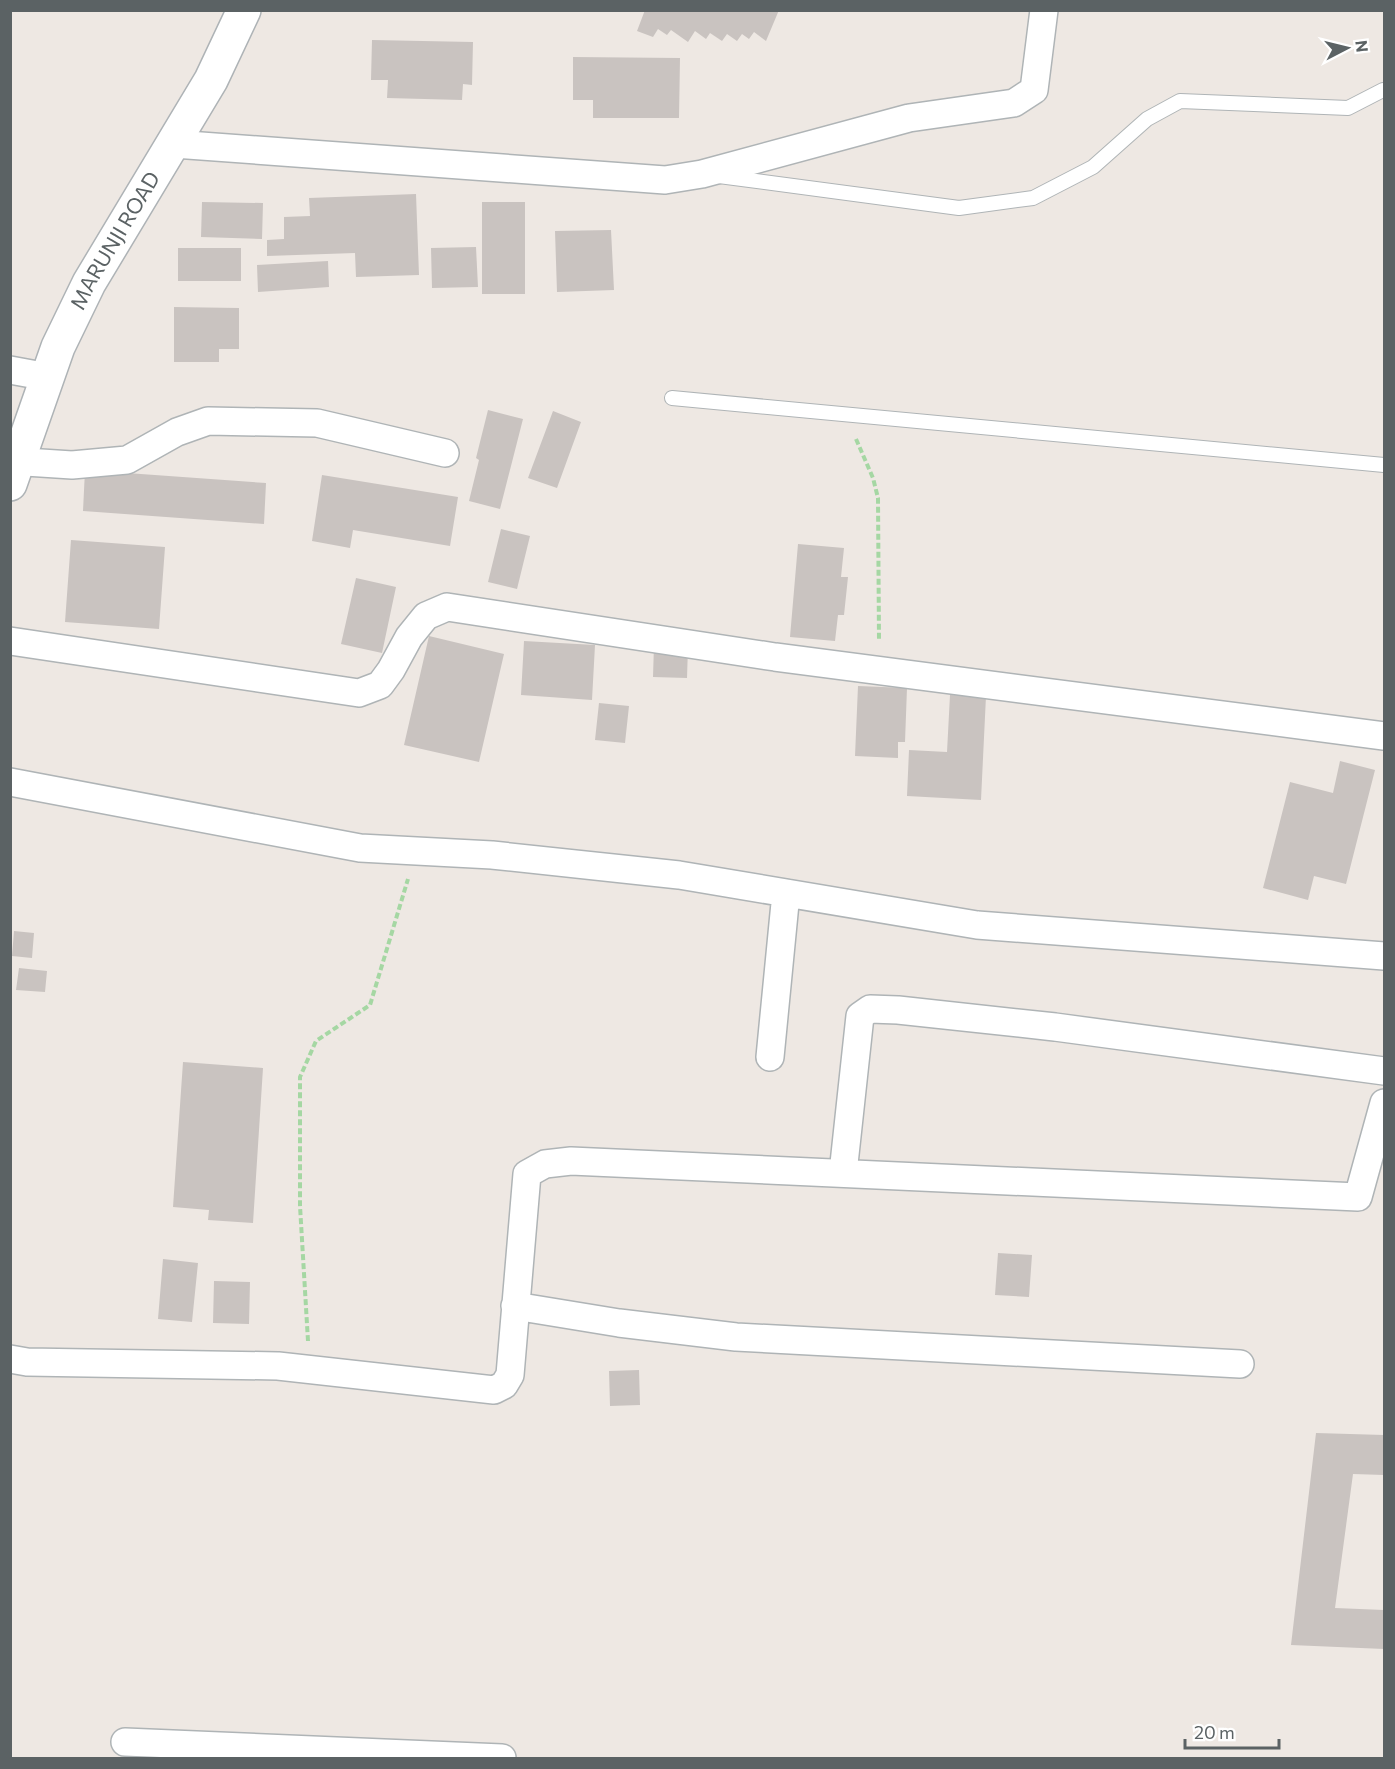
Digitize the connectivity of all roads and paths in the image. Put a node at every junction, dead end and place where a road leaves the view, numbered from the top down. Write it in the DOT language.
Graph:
graph roads {
  1 [pos="244,10"];
  2 [pos="1044,10"];
  3 [pos="1383,90"];
  4 [pos="174,144"];
  5 [pos="702,174"];
  6 [pos="10,370"];
  7 [pos="48,377"];
  8 [pos="672,398"];
  9 [pos="844,414"];
  10 [pos="445,453"];
  11 [pos="1384,465"];
  12 [pos="13,469"];
  13 [pos="10,642"];
  14 [pos="879,670"];
  15 [pos="1384,736"];
  16 [pos="10,782"];
  17 [pos="442,852"];
  18 [pos="786,893"];
  19 [pos="1384,956"];
  20 [pos="770,1057"];
  21 [pos="1384,1071"];
  22 [pos="1384,1103"];
  23 [pos="843,1173"];
  24 [pos="515,1306"];
  25 [pos="10,1359"];
  26 [pos="1240,1364"];
  27 [pos="310,1368"];
  28 [pos="125,1742"];
  29 [pos="502,1758"];
  1 -- 4 [label="street, MARUNJI ROAD"];
  2 -- 5 [label="street"];
  3 -- 5 [label="lane"];
  4 -- 5 [label="street"];
  4 -- 7 [label="street, MARUNJI ROAD"];
  6 -- 7 [label="street"];
  7 -- 12 [label="street, MARUNJI ROAD"];
  8 -- 9 [label="lane"];
  9 -- 11 [label="lane"];
  9 -- 14 [label="path"];
  10 -- 12 [label="street"];
  13 -- 14 [label="street"];
  14 -- 15 [label="street"];
  16 -- 17 [label="street"];
  17 -- 18 [label="street"];
  17 -- 27 [label="path"];
  18 -- 19 [label="street"];
  18 -- 20 [label="street"];
  21 -- 23 [label="street"];
  22 -- 23 [label="street"];
  23 -- 24 [label="street"];
  24 -- 26 [label="street"];
  24 -- 27 [label="street"];
  25 -- 27 [label="street"];
  28 -- 29 [label="street"];
}
